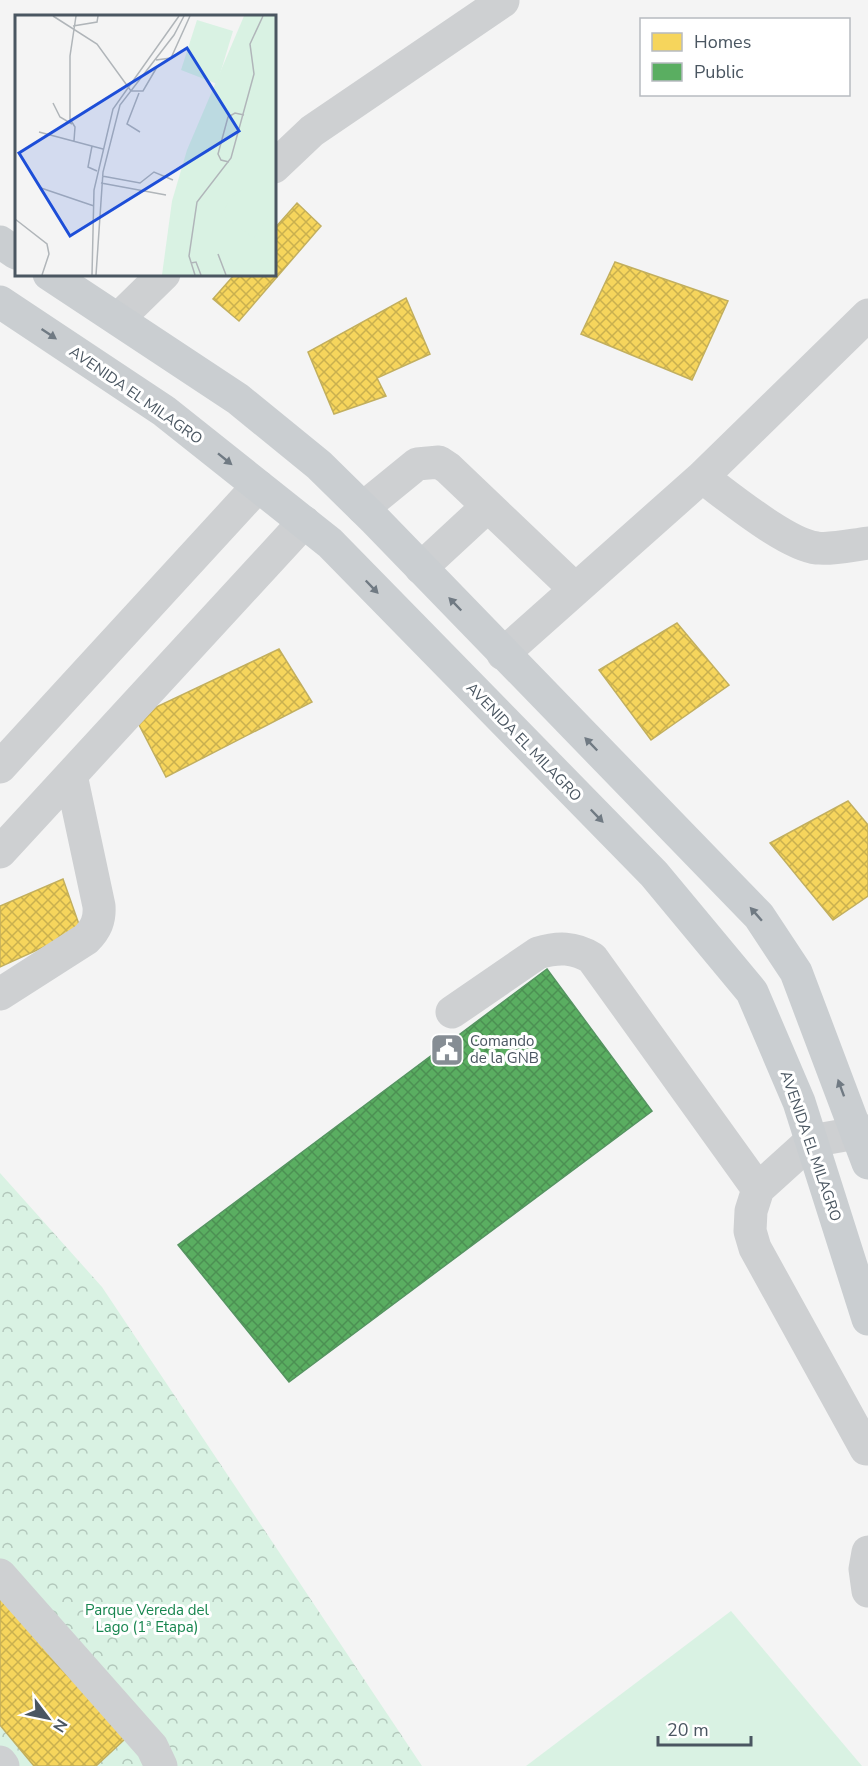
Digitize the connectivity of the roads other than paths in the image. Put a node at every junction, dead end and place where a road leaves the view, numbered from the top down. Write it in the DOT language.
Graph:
graph roads {
  1 [pos="503,2"];
  2 [pos="276,165"];
  3 [pos="0,242"];
  4 [pos="15,252"];
  5 [pos="52,276"];
  6 [pos="162,276"];
  7 [pos="0,302"];
  8 [pos="868,315"];
  9 [pos="118,319"];
  10 [pos="702,477"];
  11 [pos="258,486"];
  12 [pos="488,506"];
  13 [pos="363,508"];
  14 [pos="868,518"];
  15 [pos="304,522"];
  16 [pos="868,543"];
  17 [pos="818,549"];
  18 [pos="421,568"];
  19 [pos="575,589"];
  20 [pos="503,654"];
  21 [pos="0,767"];
  22 [pos="70,775"];
  23 [pos="0,852"];
  24 [pos="0,994"];
  25 [pos="452,1012"];
  26 [pos="862,1132"];
  27 [pos="811,1141"];
  28 [pos="868,1162"];
  29 [pos="758,1189"];
  30 [pos="868,1319"];
  31 [pos="866,1449"];
  32 [pos="868,1552"];
  33 [pos="0,1575"];
  34 [pos="868,1591"];
  35 [pos="0,1762"];
  36 [pos="3,1766"];
  37 [pos="161,1766"];
  1 -- 2 [label="street"];
  3 -- 4 [label="main road"];
  5 -- 9 [label="main road"];
  6 -- 9 [label="street"];
  7 -- 11 [label="main road, AVENIDA EL MILAGRO, one-way"];
  8 -- 10 [label="street"];
  9 -- 13 [label="main road"];
  10 -- 17 [label="street"];
  10 -- 19 [label="street"];
  11 -- 15 [label="main road, AVENIDA EL MILAGRO"];
  11 -- 21 [label="street"];
  12 -- 13 [label="street"];
  12 -- 18 [label="street"];
  12 -- 19 [label="street"];
  13 -- 18 [label="main road"];
  14 -- 17 [label="street"];
  15 -- 22 [label="street"];
  15 -- 27 [label="main road, AVENIDA EL MILAGRO, one-way"];
  16 -- 17 [label="street"];
  20 -- 18 [label="main road, one-way"];
  19 -- 20 [label="street"];
  26 -- 20 [label="main road, one-way"];
  22 -- 23 [label="street"];
  22 -- 24 [label="street"];
  25 -- 29 [label="street"];
  26 -- 27 [label="street"];
  26 -- 28 [label="main road"];
  27 -- 29 [label="street"];
  27 -- 30 [label="main road, AVENIDA EL MILAGRO"];
  29 -- 31 [label="street"];
  32 -- 34 [label="street"];
  33 -- 37 [label="street"];
  35 -- 36 [label="street"];
}
